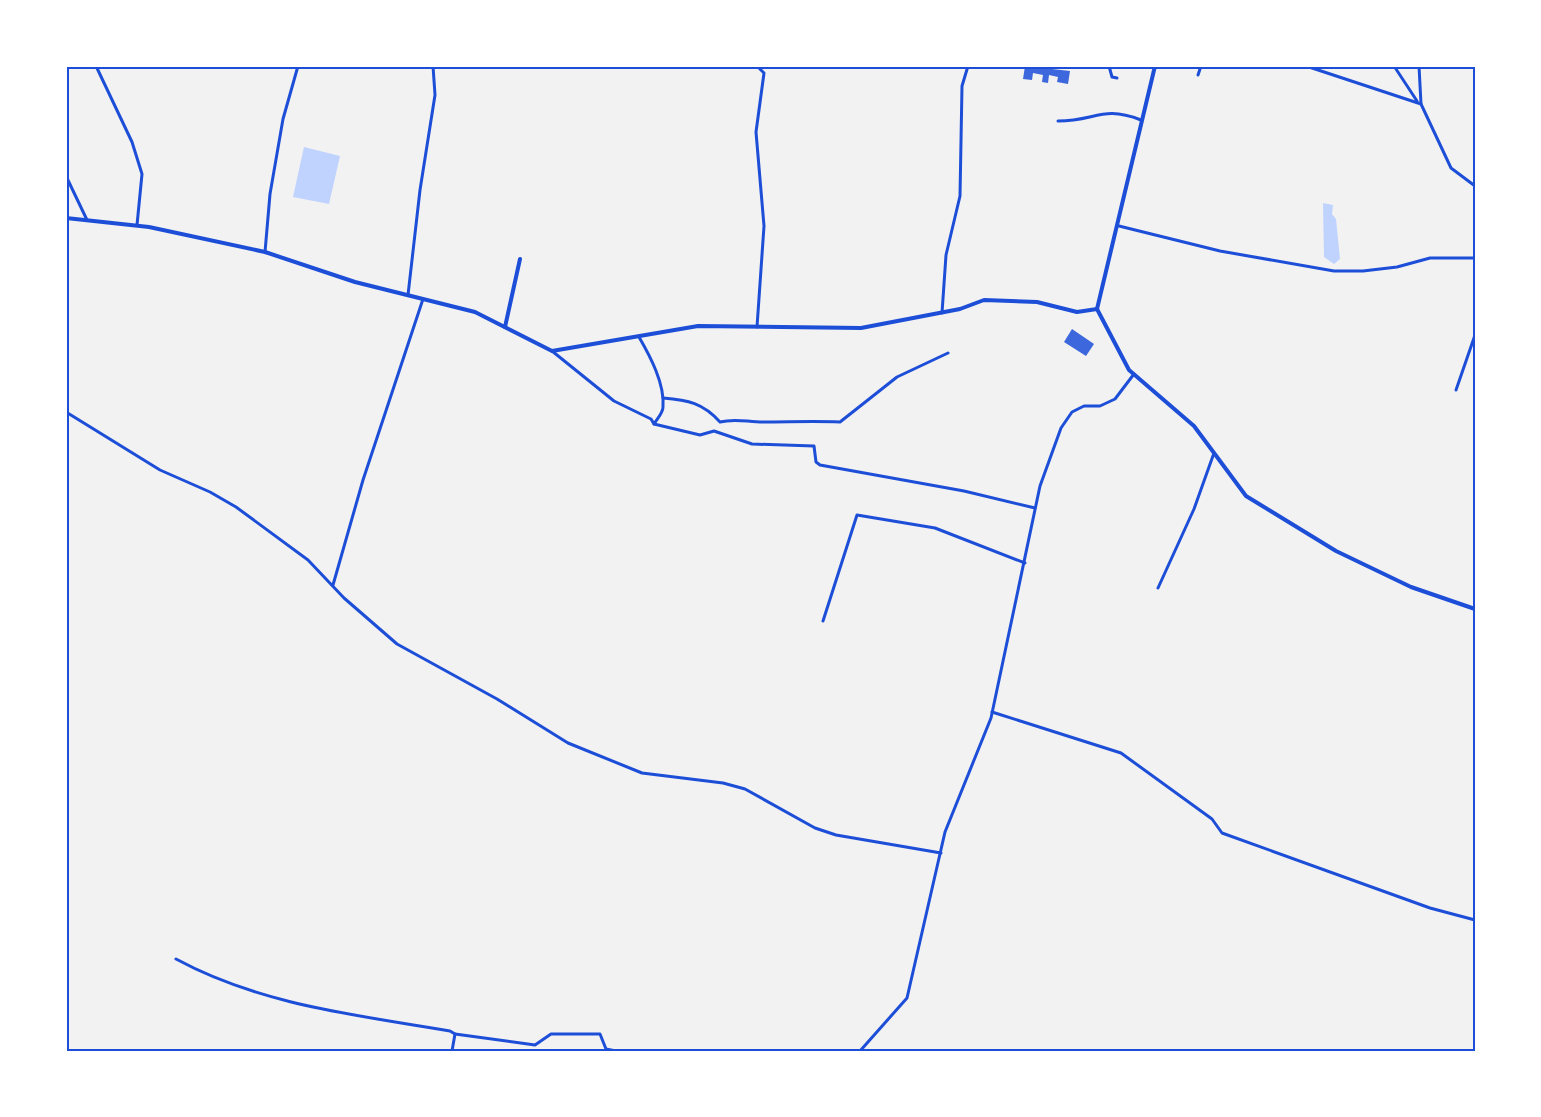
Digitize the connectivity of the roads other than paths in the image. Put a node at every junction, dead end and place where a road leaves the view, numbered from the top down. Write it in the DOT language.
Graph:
graph roads {
  1 [pos="96,66"];
  2 [pos="298,66"];
  3 [pos="433,66"];
  4 [pos="757,66"];
  5 [pos="968,66"];
  6 [pos="1109,66"];
  7 [pos="1155,66"];
  8 [pos="1201,66"];
  9 [pos="1306,66"];
  10 [pos="1394,66"];
  11 [pos="1419,66"];
  12 [pos="1198,75"];
  13 [pos="1117,78"];
  14 [pos="1416,101"];
  15 [pos="1421,104"];
  16 [pos="1141,120"];
  17 [pos="1058,121"];
  18 [pos="66,176"];
  19 [pos="1475,186"];
  20 [pos="66,218"];
  21 [pos="87,220"];
  22 [pos="137,226"];
  23 [pos="1119,226"];
  24 [pos="265,252"];
  25 [pos="1475,258"];
  26 [pos="520,259"];
  27 [pos="408,295"];
  28 [pos="423,299"];
  29 [pos="1097,309"];
  30 [pos="942,313"];
  31 [pos="505,327"];
  32 [pos="757,328"];
  33 [pos="1475,335"];
  34 [pos="639,337"];
  35 [pos="552,351"];
  36 [pos="948,353"];
  37 [pos="1134,374"];
  38 [pos="1456,390"];
  39 [pos="663,398"];
  40 [pos="66,412"];
  41 [pos="654,424"];
  42 [pos="1214,453"];
  43 [pos="1035,508"];
  44 [pos="1025,563"];
  45 [pos="333,585"];
  46 [pos="1158,588"];
  47 [pos="1475,609"];
  48 [pos="823,621"];
  49 [pos="992,712"];
  50 [pos="941,853"];
  51 [pos="1475,920"];
  52 [pos="176,959"];
  53 [pos="455,1034"];
  54 [pos="452,1051"];
  55 [pos="616,1051"];
  56 [pos="860,1051"];
  1 -- 22 [label="street"];
  2 -- 24 [label="street"];
  3 -- 27 [label="street"];
  4 -- 32 [label="street"];
  5 -- 30 [label="street"];
  6 -- 13 [label="street"];
  7 -- 16 [label="street"];
  8 -- 12 [label="street"];
  9 -- 14 [label="street"];
  10 -- 14 [label="street"];
  11 -- 15 [label="street"];
  14 -- 15 [label="street"];
  15 -- 19 [label="street"];
  16 -- 17 [label="street"];
  16 -- 23 [label="street"];
  18 -- 21 [label="street"];
  20 -- 21 [label="street"];
  21 -- 22 [label="street"];
  22 -- 24 [label="street"];
  23 -- 25 [label="street"];
  23 -- 29 [label="street"];
  24 -- 27 [label="street"];
  26 -- 31 [label="street"];
  27 -- 28 [label="street"];
  28 -- 31 [label="street"];
  28 -- 45 [label="street"];
  29 -- 30 [label="street"];
  29 -- 37 [label="street"];
  30 -- 32 [label="street"];
  31 -- 35 [label="street"];
  32 -- 34 [label="street"];
  33 -- 38 [label="street"];
  34 -- 35 [label="street"];
  34 -- 39 [label="street"];
  35 -- 41 [label="street"];
  36 -- 39 [label="street"];
  37 -- 42 [label="street"];
  37 -- 43 [label="street"];
  39 -- 41 [label="street"];
  40 -- 45 [label="street"];
  41 -- 43 [label="street"];
  42 -- 46 [label="street"];
  42 -- 47 [label="street"];
  43 -- 44 [label="street"];
  44 -- 48 [label="street"];
  44 -- 49 [label="street"];
  45 -- 50 [label="street"];
  49 -- 50 [label="street"];
  49 -- 51 [label="street"];
  50 -- 56 [label="street"];
  52 -- 53 [label="street"];
  53 -- 54 [label="street"];
  53 -- 55 [label="street"];
}
